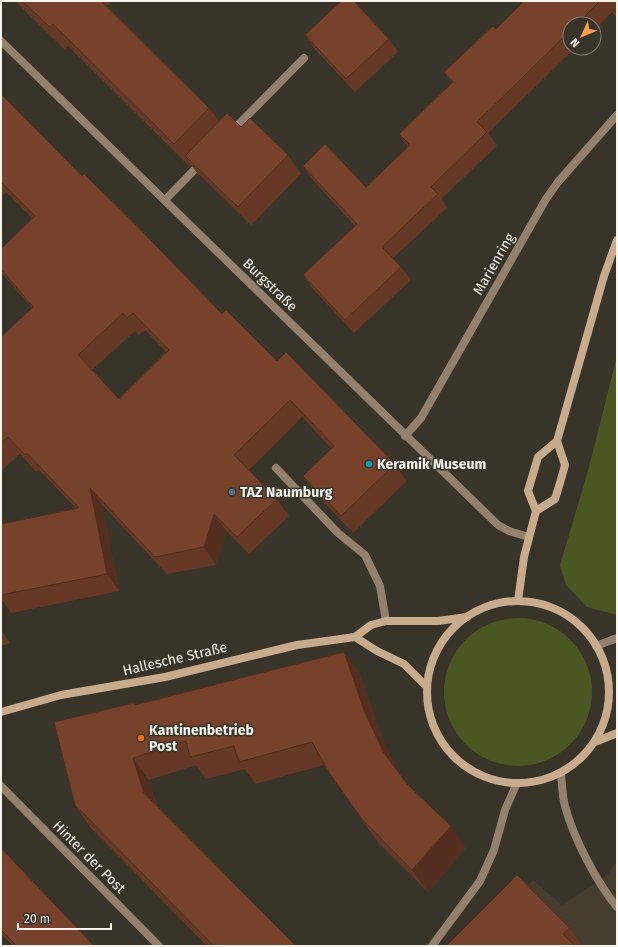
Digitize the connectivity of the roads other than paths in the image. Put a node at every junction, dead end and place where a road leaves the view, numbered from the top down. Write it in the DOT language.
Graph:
graph roads {
  1 [pos="1,41"];
  2 [pos="304,58"];
  3 [pos="617,115"];
  4 [pos="226,138"];
  5 [pos="209,154"];
  6 [pos="165,200"];
  7 [pos="617,240"];
  8 [pos="405,436"];
  9 [pos="557,441"];
  10 [pos="276,468"];
  11 [pos="536,510"];
  12 [pos="529,537"];
  13 [pos="518,601"];
  14 [pos="467,617"];
  15 [pos="386,621"];
  16 [pos="355,637"];
  17 [pos="617,638"];
  18 [pos="596,646"];
  19 [pos="609,685"];
  20 [pos="427,687"];
  21 [pos="617,692"];
  22 [pos="1,712"];
  23 [pos="617,733"];
  24 [pos="595,742"];
  25 [pos="561,773"];
  26 [pos="517,783"];
  27 [pos="1,786"];
  28 [pos="617,907"];
  29 [pos="159,946"];
  30 [pos="432,946"];
  1 -- 6 [label="street, Burgstraße"];
  2 -- 4 [label="street"];
  3 -- 8 [label="street, Marienring"];
  5 -- 6 [label="street"];
  6 -- 8 [label="street, Burgstraße"];
  7 -- 9 [label="main road"];
  8 -- 12 [label="street, Burgstraße"];
  9 -- 11 [label="main road"];
  9 -- 11 [label="main road"];
  10 -- 15 [label="street"];
  11 -- 12 [label="main road"];
  12 -- 13 [label="main road"];
  13 -- 14 [label="main road"];
  13 -- 18 [label="main road"];
  14 -- 15 [label="main road"];
  14 -- 20 [label="main road"];
  15 -- 16 [label="main road"];
  16 -- 20 [label="main road"];
  16 -- 22 [label="main road, Hallesche Straße"];
  17 -- 18 [label="street"];
  18 -- 19 [label="main road"];
  19 -- 21 [label="main road"];
  19 -- 24 [label="main road"];
  20 -- 26 [label="main road"];
  23 -- 24 [label="main road"];
  24 -- 25 [label="main road"];
  25 -- 26 [label="main road"];
  25 -- 28 [label="street"];
  26 -- 30 [label="street"];
  27 -- 29 [label="street, Hinter der Post"];
}
